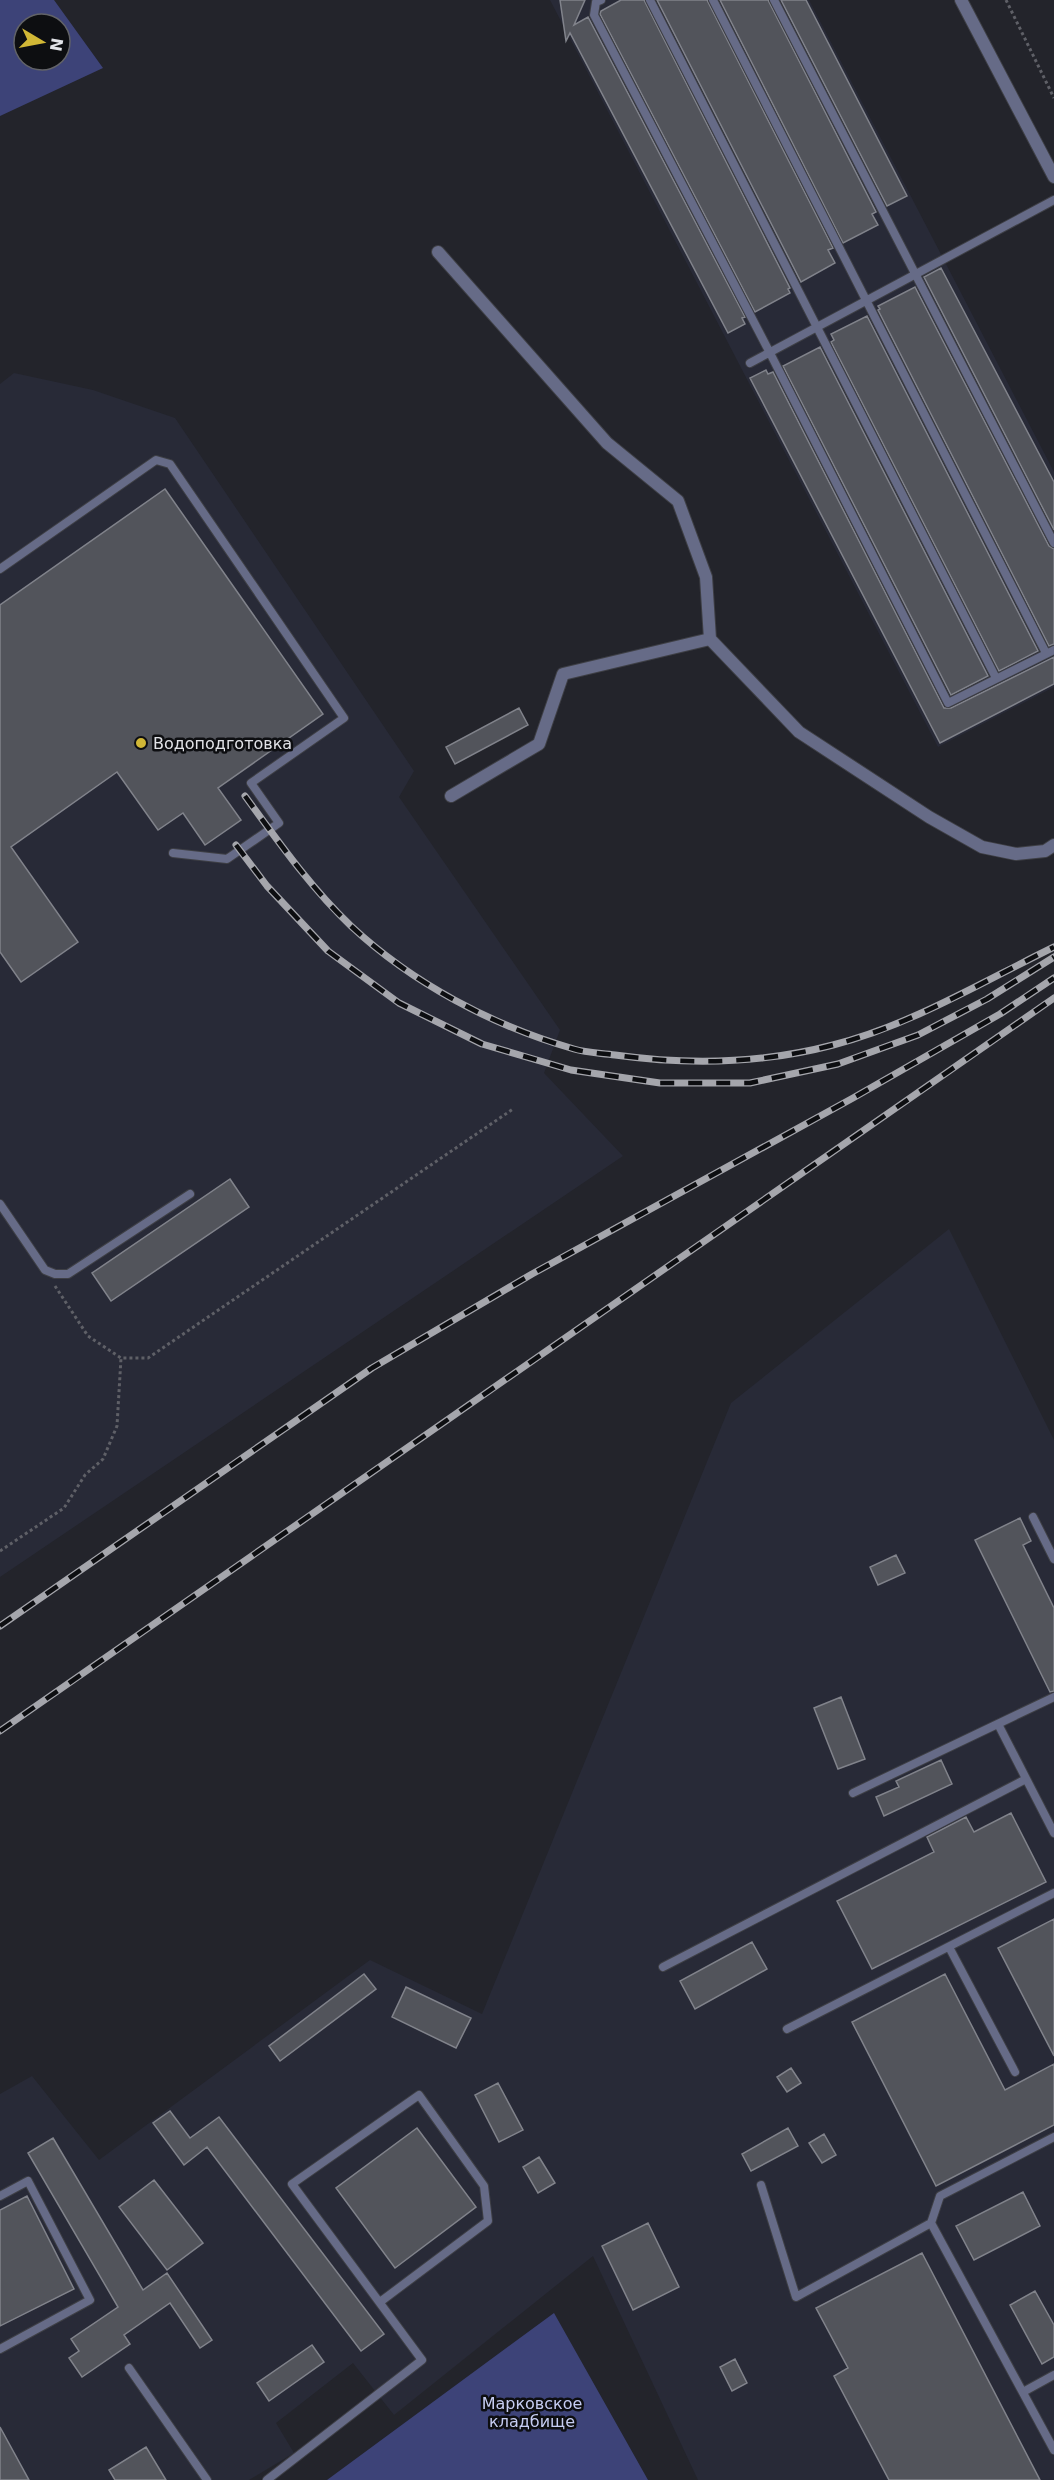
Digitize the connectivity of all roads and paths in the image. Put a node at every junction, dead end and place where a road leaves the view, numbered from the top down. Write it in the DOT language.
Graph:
graph roads {
  1 [pos="601,0"];
  2 [pos="650,0"];
  3 [pos="713,0"];
  4 [pos="774,0"];
  5 [pos="961,0"];
  6 [pos="1006,0"];
  7 [pos="1054,99"];
  8 [pos="1054,177"];
  9 [pos="1054,200"];
  10 [pos="438,252"];
  11 [pos="915,275"];
  12 [pos="867,300"];
  13 [pos="818,327"];
  14 [pos="770,353"];
  15 [pos="750,363"];
  16 [pos="1054,543"];
  17 [pos="0,569"];
  18 [pos="710,639"];
  19 [pos="1050,652"];
  20 [pos="996,678"];
  21 [pos="451,796"];
  22 [pos="1054,846"];
  23 [pos="173,853"];
  24 [pos="513,1109"];
  25 [pos="190,1194"];
  26 [pos="0,1204"];
  27 [pos="45,1270"];
  28 [pos="121,1358"];
  29 [pos="1033,1517"];
  30 [pos="0,1551"];
  31 [pos="1054,1558"];
  32 [pos="1054,1697"];
  33 [pos="998,1724"];
  34 [pos="1026,1779"];
  35 [pos="853,1793"];
  36 [pos="1054,1833"];
  37 [pos="1054,1893"];
  38 [pos="949,1947"];
  39 [pos="663,1967"];
  40 [pos="787,2029"];
  41 [pos="1015,2072"];
  42 [pos="1054,2137"];
  43 [pos="761,2186"];
  44 [pos="0,2196"];
  45 [pos="931,2223"];
  46 [pos="380,2302"];
  47 [pos="0,2349"];
  48 [pos="129,2368"];
  49 [pos="1054,2375"];
  50 [pos="1023,2392"];
  51 [pos="1054,2450"];
  52 [pos="207,2480"];
  53 [pos="267,2480"];
  1 -- 14 [label="lane"];
  2 -- 13 [label="lane"];
  3 -- 12 [label="lane"];
  4 -- 11 [label="lane"];
  5 -- 8 [label="street"];
  6 -- 7 [label="path"];
  9 -- 11 [label="lane"];
  10 -- 18 [label="street"];
  11 -- 12 [label="lane"];
  11 -- 16 [label="lane"];
  12 -- 13 [label="lane"];
  12 -- 19 [label="lane"];
  13 -- 14 [label="lane"];
  13 -- 20 [label="lane"];
  14 -- 15 [label="lane"];
  14 -- 20 [label="lane"];
  17 -- 23 [label="lane"];
  18 -- 21 [label="street"];
  18 -- 22 [label="street"];
  19 -- 20 [label="lane"];
  24 -- 28 [label="path"];
  25 -- 27 [label="lane"];
  26 -- 27 [label="lane"];
  27 -- 28 [label="path"];
  28 -- 30 [label="path"];
  29 -- 31 [label="lane"];
  32 -- 33 [label="lane"];
  33 -- 34 [label="lane"];
  33 -- 35 [label="lane"];
  34 -- 36 [label="lane"];
  34 -- 39 [label="lane"];
  37 -- 38 [label="lane"];
  38 -- 40 [label="lane"];
  38 -- 41 [label="lane"];
  42 -- 45 [label="lane"];
  43 -- 45 [label="lane"];
  44 -- 47 [label="lane"];
  45 -- 50 [label="lane"];
  46 -- 46 [label="lane"];
  46 -- 53 [label="lane"];
  48 -- 52 [label="lane"];
  49 -- 50 [label="lane"];
  50 -- 51 [label="lane"];
}
